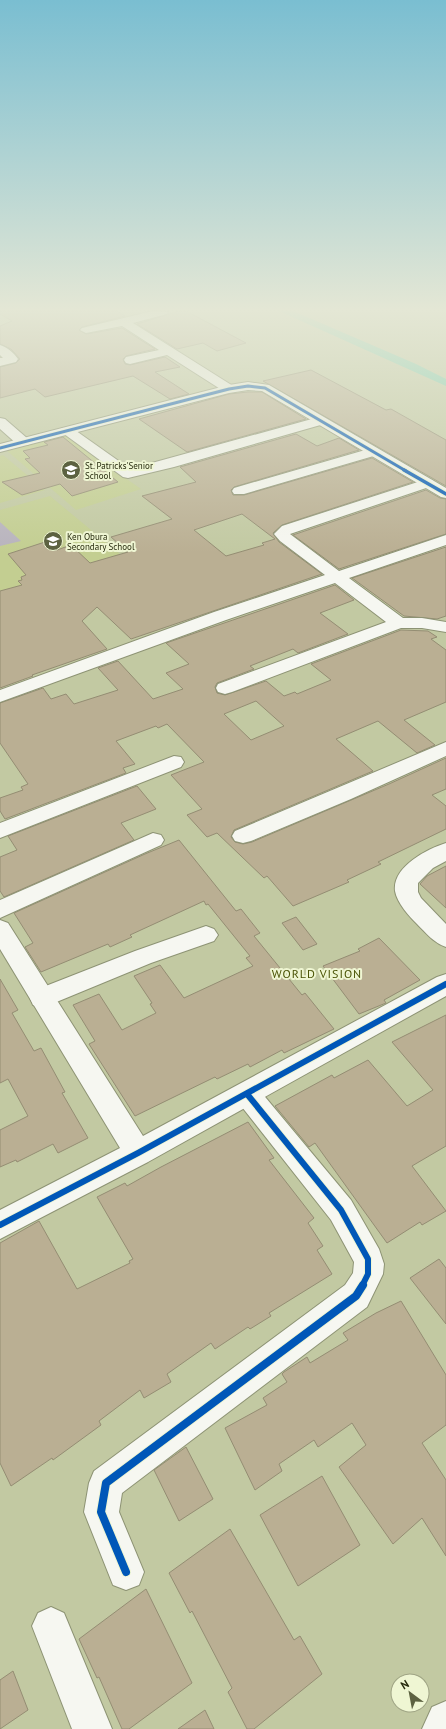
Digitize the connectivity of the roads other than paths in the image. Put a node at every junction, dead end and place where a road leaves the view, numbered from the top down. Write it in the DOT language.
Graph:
graph roads {
  1 [pos="219,392"];
  2 [pos="271,392"];
  3 [pos="318,421"];
  4 [pos="0,422"];
  5 [pos="67,431"];
  6 [pos="23,442"];
  7 [pos="0,448"];
  8 [pos="372,452"];
  9 [pos="427,483"];
  10 [pos="239,491"];
  11 [pos="446,494"];
  12 [pos="446,540"];
  13 [pos="336,577"];
  14 [pos="400,623"];
  15 [pos="446,627"];
  16 [pos="224,688"];
  17 [pos="0,696"];
  18 [pos="446,748"];
  19 [pos="174,762"];
  20 [pos="0,831"];
  21 [pos="242,836"];
  22 [pos="153,840"];
  23 [pos="446,851"];
  24 [pos="0,910"];
  25 [pos="0,929"];
  26 [pos="206,935"];
  27 [pos="446,938"];
  28 [pos="446,984"];
  29 [pos="42,998"];
  30 [pos="247,1094"];
  31 [pos="138,1153"];
  32 [pos="0,1225"];
  33 [pos="126,1572"];
  34 [pos="51,1626"];
  35 [pos="446,1721"];
  36 [pos="92,1729"];
  37 [pos="442,1729"];
  1 -- 5 [label="street"];
  2 -- 3 [label="street"];
  3 -- 5 [label="street"];
  3 -- 8 [label="street"];
  4 -- 6 [label="street"];
  5 -- 6 [label="street"];
  6 -- 7 [label="street"];
  8 -- 9 [label="street"];
  8 -- 10 [label="street"];
  9 -- 11 [label="street"];
  9 -- 13 [label="street"];
  12 -- 13 [label="street"];
  13 -- 14 [label="street"];
  13 -- 17 [label="street"];
  14 -- 15 [label="street"];
  14 -- 16 [label="street"];
  18 -- 21 [label="street"];
  19 -- 20 [label="street"];
  22 -- 24 [label="street"];
  23 -- 27 [label="street"];
  25 -- 29 [label="street"];
  26 -- 29 [label="street"];
  28 -- 30 [label="street"];
  29 -- 31 [label="street"];
  30 -- 31 [label="street"];
  30 -- 33 [label="street"];
  31 -- 32 [label="street"];
  34 -- 36 [label="street"];
  35 -- 37 [label="street"];
}
